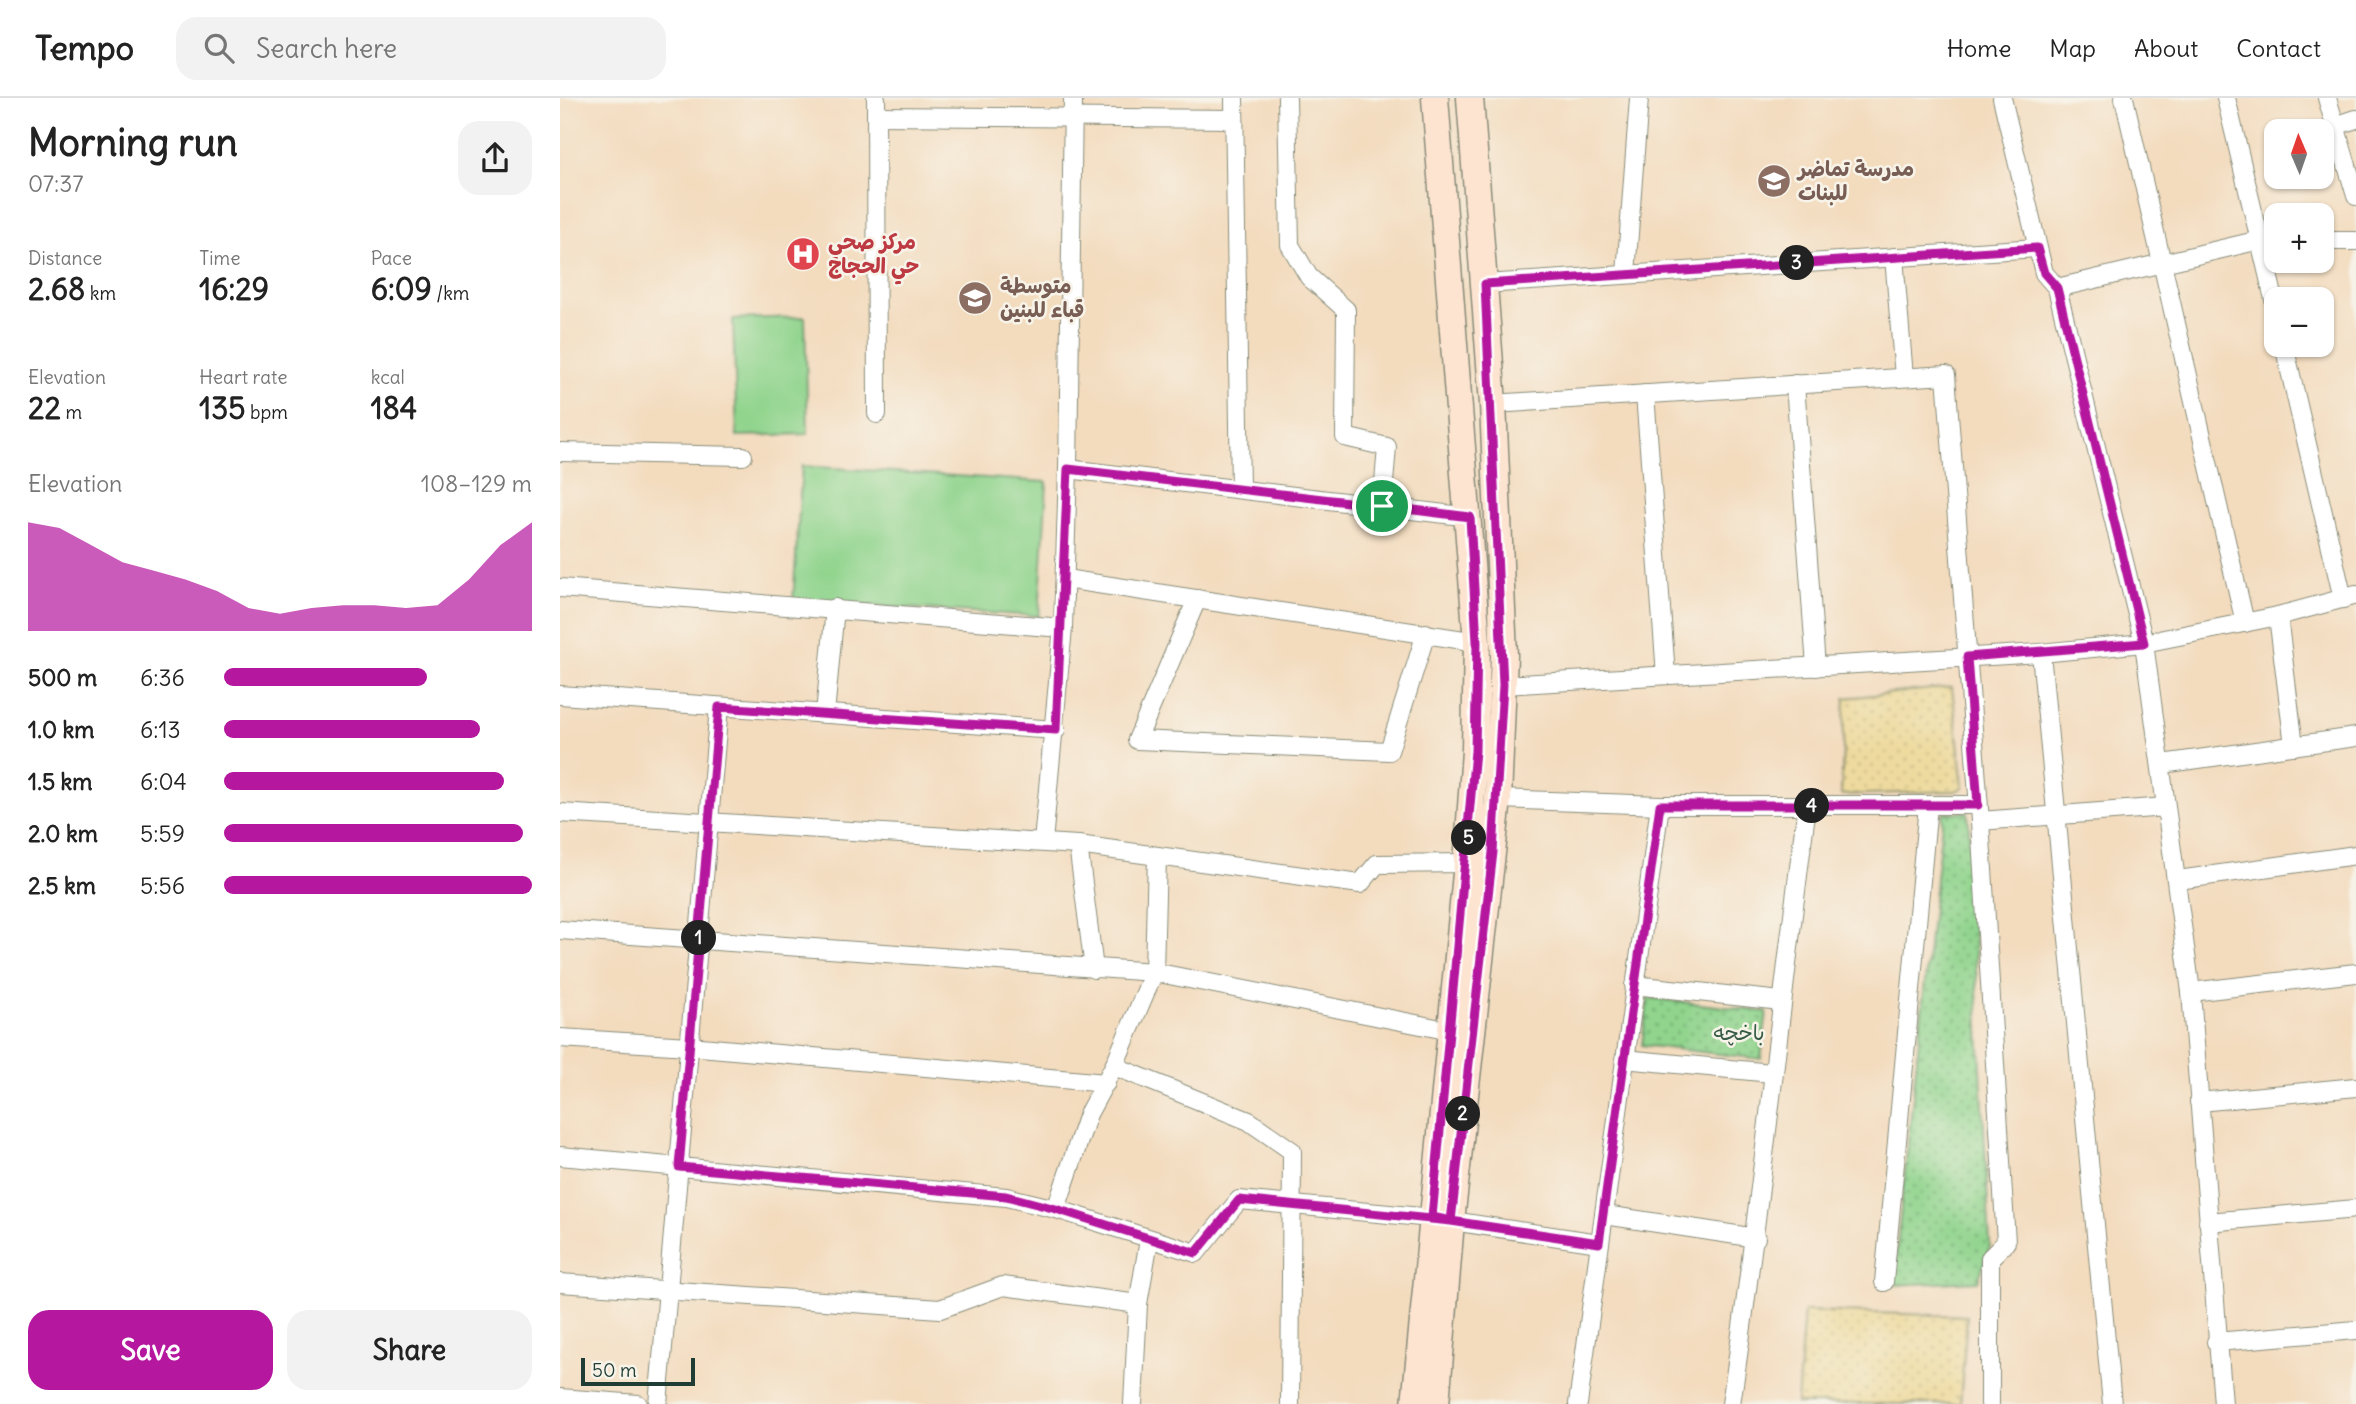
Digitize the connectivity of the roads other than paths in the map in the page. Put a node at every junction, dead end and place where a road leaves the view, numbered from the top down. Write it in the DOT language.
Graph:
graph roads {
  1 [pos="876,98"];
  2 [pos="1073,98"];
  3 [pos="1234,98"];
  4 [pos="1287,98"];
  5 [pos="1435,98"];
  6 [pos="1470,98"];
  7 [pos="1639,98"];
  8 [pos="2002,98"];
  9 [pos="2124,98"];
  10 [pos="2226,98"];
  11 [pos="2327,98"];
  12 [pos="876,116"];
  13 [pos="1072,118"];
  14 [pos="1234,119"];
  15 [pos="2356,119"];
  16 [pos="2336,127"];
  17 [pos="2356,195"];
  18 [pos="2264,223"];
  19 [pos="2264,241"];
  20 [pos="2334,241"];
  21 [pos="2356,241"];
  22 [pos="2037,248"];
  23 [pos="1894,257"];
  24 [pos="2163,264"];
  25 [pos="1626,274"];
  26 [pos="1485,284"];
  27 [pos="2057,288"];
  28 [pos="2287,357"];
  29 [pos="1904,377"];
  30 [pos="1795,384"];
  31 [pos="1645,394"];
  32 [pos="1493,404"];
  33 [pos="877,414"];
  34 [pos="560,452"];
  35 [pos="743,456"];
  36 [pos="1068,469"];
  37 [pos="1240,489"];
  38 [pos="1382,506"];
  39 [pos="1470,517"];
  40 [pos="1065,579"];
  41 [pos="560,588"];
  42 [pos="2350,597"];
  43 [pos="1197,599"];
  44 [pos="835,608"];
  45 [pos="2278,616"];
  46 [pos="2245,623"];
  47 [pos="1063,628"];
  48 [pos="1426,634"];
  49 [pos="1477,642"];
  50 [pos="2144,643"];
  51 [pos="2041,653"];
  52 [pos="1967,657"];
  53 [pos="1816,667"];
  54 [pos="1666,675"];
  55 [pos="1503,685"];
  56 [pos="560,695"];
  57 [pos="719,707"];
  58 [pos="825,714"];
  59 [pos="1056,730"];
  60 [pos="2356,737"];
  61 [pos="2294,746"];
  62 [pos="2162,764"];
  63 [pos="1498,799"];
  64 [pos="1660,805"];
  65 [pos="1928,805"];
  66 [pos="1807,806"];
  67 [pos="2166,807"];
  68 [pos="560,813"];
  69 [pos="1979,813"];
  70 [pos="2056,816"];
  71 [pos="709,822"];
  72 [pos="1043,842"];
  73 [pos="1078,845"];
  74 [pos="2356,855"];
  75 [pos="1157,856"];
  76 [pos="1467,863"];
  77 [pos="2178,880"];
  78 [pos="560,930"];
  79 [pos="699,941"];
  80 [pos="1094,969"];
  81 [pos="1154,972"];
  82 [pos="2356,973"];
  83 [pos="1634,985"];
  84 [pos="2191,992"];
  85 [pos="1781,1001"];
  86 [pos="1451,1031"];
  87 [pos="560,1038"];
  88 [pos="690,1046"];
  89 [pos="1624,1059"];
  90 [pos="1114,1066"];
  91 [pos="1772,1073"];
  92 [pos="1106,1083"];
  93 [pos="2356,1087"];
  94 [pos="2199,1102"];
  95 [pos="560,1156"];
  96 [pos="679,1167"];
  97 [pos="1293,1204"];
  98 [pos="1056,1209"];
  99 [pos="2356,1209"];
  100 [pos="1605,1215"];
  101 [pos="1441,1219"];
  102 [pos="2208,1223"];
  103 [pos="1756,1238"];
  104 [pos="1149,1240"];
  105 [pos="1599,1243"];
  106 [pos="1884,1282"];
  107 [pos="560,1283"];
  108 [pos="668,1288"];
  109 [pos="1138,1304"];
  110 [pos="2356,1330"];
  111 [pos="2216,1342"];
  112 [pos="560,1398"];
  113 [pos="638,1404"];
  114 [pos="659,1404"];
  115 [pos="1133,1404"];
  116 [pos="1290,1404"];
  117 [pos="1415,1404"];
  118 [pos="1436,1404"];
  119 [pos="1578,1404"];
  120 [pos="1731,1404"];
  121 [pos="1990,1404"];
  122 [pos="2112,1404"];
  123 [pos="2223,1404"];
  1 -- 12 [label="street"];
  2 -- 13 [label="street"];
  3 -- 14 [label="street"];
  4 -- 38 [label="street"];
  5 -- 39 [label="main road"];
  6 -- 26 [label="main road"];
  7 -- 25 [label="street"];
  8 -- 22 [label="street"];
  9 -- 24 [label="street"];
  10 -- 18 [label="street"];
  11 -- 16 [label="street"];
  12 -- 13 [label="street"];
  12 -- 33 [label="street"];
  13 -- 14 [label="street"];
  13 -- 36 [label="street"];
  14 -- 37 [label="street"];
  15 -- 16 [label="street"];
  16 -- 17 [label="street"];
  19 -- 24 [label="street"];
  20 -- 21 [label="street"];
  22 -- 23 [label="street"];
  22 -- 27 [label="street"];
  23 -- 25 [label="street"];
  23 -- 29 [label="street"];
  24 -- 27 [label="street"];
  24 -- 46 [label="street"];
  25 -- 26 [label="street"];
  26 -- 32 [label="main road"];
  27 -- 50 [label="street"];
  28 -- 42 [label="street"];
  29 -- 30 [label="street"];
  29 -- 52 [label="street"];
  30 -- 31 [label="street"];
  30 -- 53 [label="street"];
  31 -- 32 [label="street"];
  31 -- 54 [label="street"];
  32 -- 55 [label="main road"];
  34 -- 35 [label="street"];
  36 -- 37 [label="street"];
  36 -- 40 [label="street"];
  37 -- 38 [label="street"];
  38 -- 39 [label="street"];
  39 -- 49 [label="main road"];
  40 -- 43 [label="street"];
  40 -- 47 [label="street"];
  41 -- 44 [label="street"];
  42 -- 45 [label="street"];
  43 -- 48 [label="street"];
  43 -- 48 [label="street"];
  44 -- 47 [label="street"];
  44 -- 58 [label="street"];
  45 -- 46 [label="street"];
  45 -- 61 [label="street"];
  46 -- 50 [label="street"];
  47 -- 59 [label="street"];
  48 -- 49 [label="street"];
  49 -- 76 [label="main road"];
  50 -- 51 [label="street"];
  50 -- 62 [label="street"];
  51 -- 52 [label="street"];
  51 -- 70 [label="street"];
  52 -- 53 [label="street"];
  52 -- 69 [label="street"];
  53 -- 54 [label="street"];
  54 -- 55 [label="street"];
  55 -- 63 [label="main road"];
  56 -- 57 [label="street"];
  57 -- 58 [label="street"];
  57 -- 71 [label="street"];
  58 -- 59 [label="street"];
  59 -- 72 [label="street"];
  60 -- 61 [label="street"];
  61 -- 62 [label="street"];
  62 -- 67 [label="street"];
  63 -- 64 [label="street"];
  63 -- 101 [label="main road"];
  64 -- 66 [label="street"];
  64 -- 83 [label="street"];
  65 -- 66 [label="street"];
  65 -- 69 [label="street"];
  65 -- 106 [label="street"];
  66 -- 85 [label="street"];
  67 -- 70 [label="street"];
  67 -- 77 [label="street"];
  68 -- 71 [label="street"];
  69 -- 70 [label="street"];
  69 -- 121 [label="street"];
  70 -- 122 [label="street"];
  71 -- 72 [label="street"];
  71 -- 79 [label="street"];
  72 -- 73 [label="street"];
  73 -- 75 [label="street"];
  73 -- 80 [label="street"];
  74 -- 77 [label="street"];
  75 -- 76 [label="street"];
  75 -- 81 [label="street"];
  76 -- 86 [label="main road"];
  77 -- 84 [label="street"];
  78 -- 79 [label="street"];
  79 -- 80 [label="street"];
  79 -- 88 [label="street"];
  80 -- 81 [label="street"];
  81 -- 86 [label="street"];
  81 -- 90 [label="street"];
  82 -- 84 [label="street"];
  83 -- 85 [label="street"];
  83 -- 89 [label="street"];
  84 -- 94 [label="street"];
  85 -- 91 [label="street"];
  86 -- 101 [label="main road"];
  87 -- 88 [label="street"];
  88 -- 92 [label="street"];
  88 -- 96 [label="street"];
  89 -- 91 [label="street"];
  89 -- 100 [label="street"];
  90 -- 92 [label="street"];
  90 -- 97 [label="street"];
  91 -- 103 [label="street"];
  92 -- 98 [label="street"];
  93 -- 94 [label="street"];
  94 -- 102 [label="street"];
  95 -- 96 [label="street"];
  96 -- 98 [label="street"];
  96 -- 108 [label="street"];
  97 -- 101 [label="street"];
  97 -- 104 [label="street"];
  97 -- 116 [label="street"];
  98 -- 104 [label="street"];
  99 -- 102 [label="street"];
  100 -- 103 [label="street"];
  100 -- 105 [label="street"];
  101 -- 105 [label="street"];
  101 -- 117 [label="main road"];
  101 -- 118 [label="main road"];
  102 -- 111 [label="street"];
  103 -- 120 [label="street"];
  104 -- 109 [label="street"];
  105 -- 119 [label="street"];
  107 -- 108 [label="street"];
  108 -- 109 [label="street"];
  108 -- 114 [label="street"];
  109 -- 115 [label="street"];
  110 -- 111 [label="street"];
  111 -- 123 [label="street"];
  112 -- 113 [label="street"];
}
